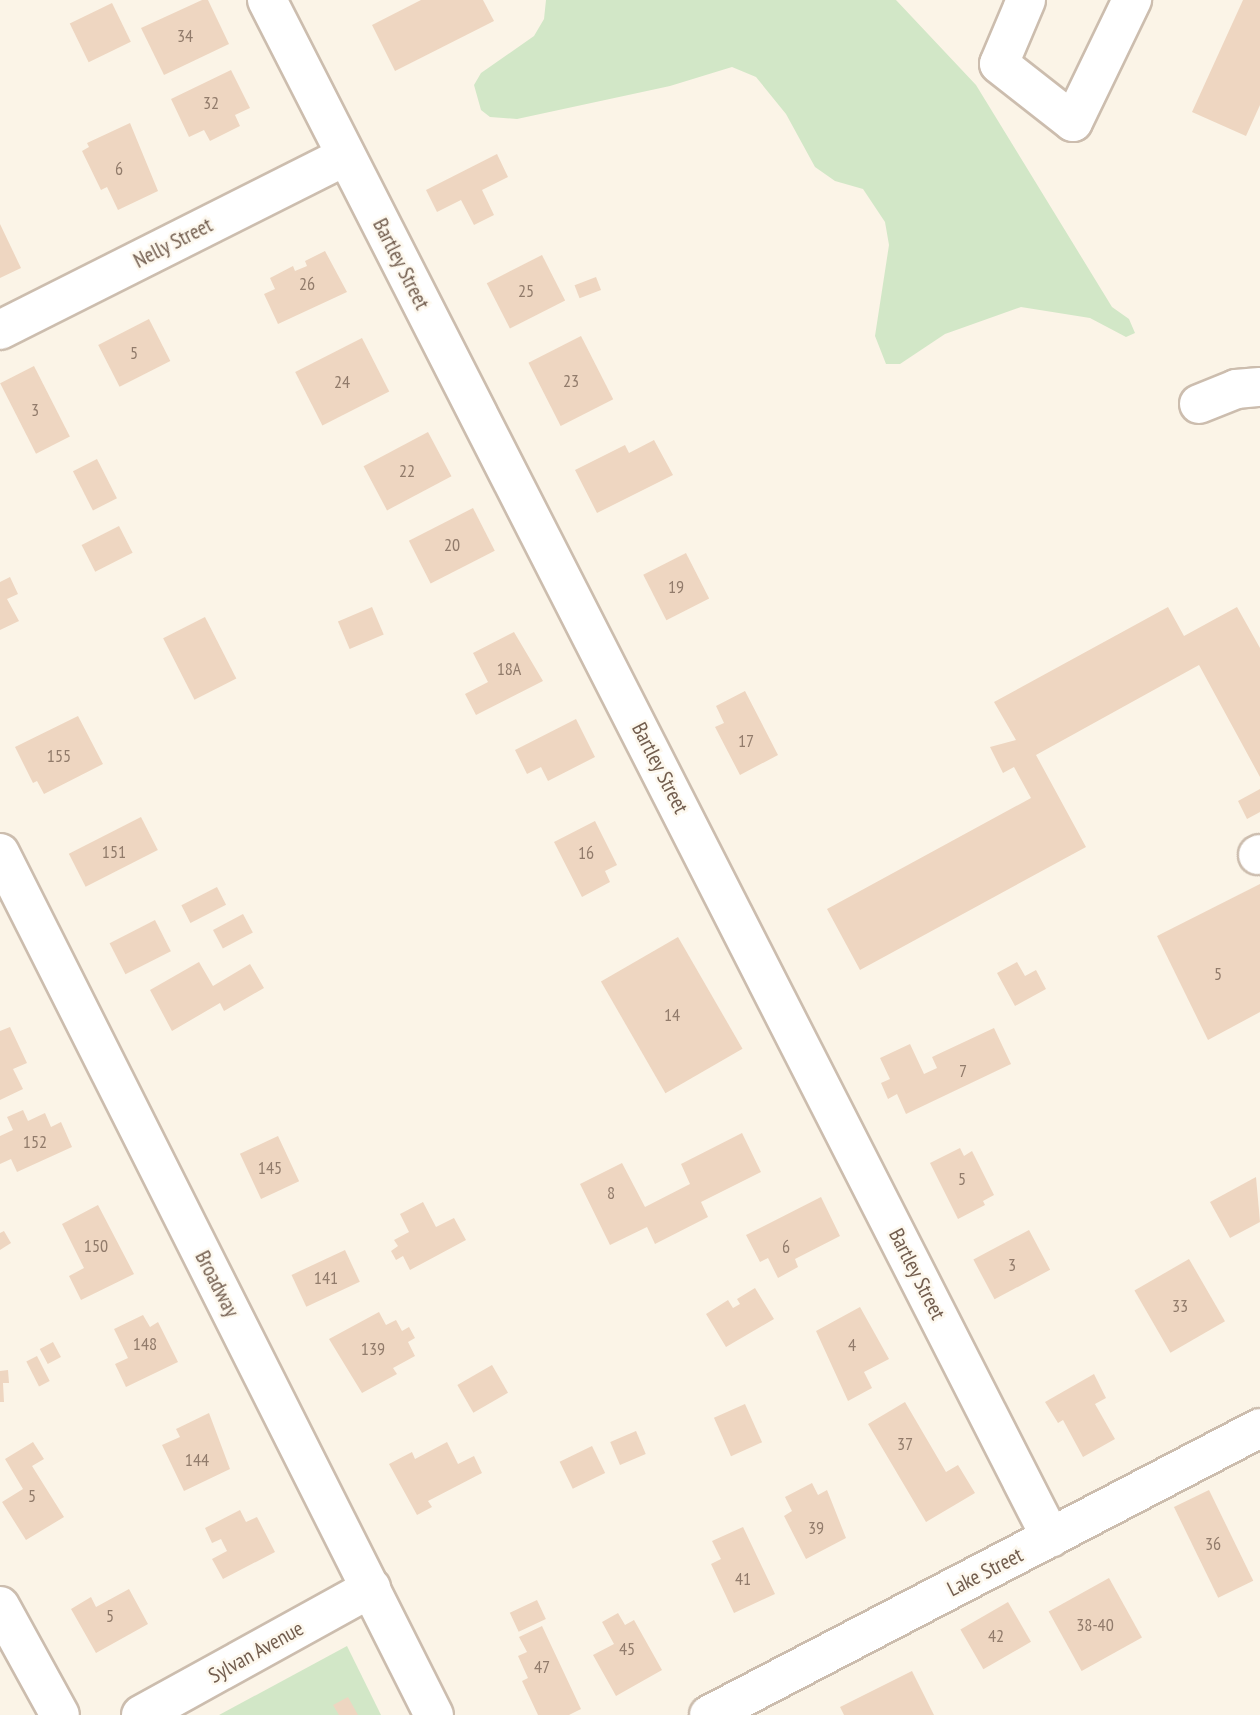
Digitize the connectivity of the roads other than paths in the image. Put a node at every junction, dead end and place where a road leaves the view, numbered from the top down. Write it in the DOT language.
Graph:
graph roads {
  1 [pos="267,0"];
  2 [pos="1026,0"];
  3 [pos="1132,0"];
  4 [pos="346,156"];
  5 [pos="0,330"];
  6 [pos="1260,387"];
  7 [pos="1199,404"];
  8 [pos="0,853"];
  9 [pos="1260,1428"];
  10 [pos="1051,1538"];
  11 [pos="371,1588"];
  12 [pos="0,1606"];
  13 [pos="60,1715"];
  14 [pos="141,1715"];
  15 [pos="433,1715"];
  16 [pos="709,1715"];
  1 -- 4 [label="street, Bartley Street"];
  2 -- 3 [label="street"];
  4 -- 5 [label="street, Nelly Street"];
  4 -- 10 [label="street, Bartley Street"];
  6 -- 7 [label="street"];
  8 -- 11 [label="street, Broadway"];
  9 -- 10 [label="street, Lake Street"];
  10 -- 16 [label="street, Lake Street"];
  11 -- 14 [label="street, Sylvan Avenue"];
  11 -- 15 [label="street, Broadway"];
  12 -- 13 [label="street"];
}
